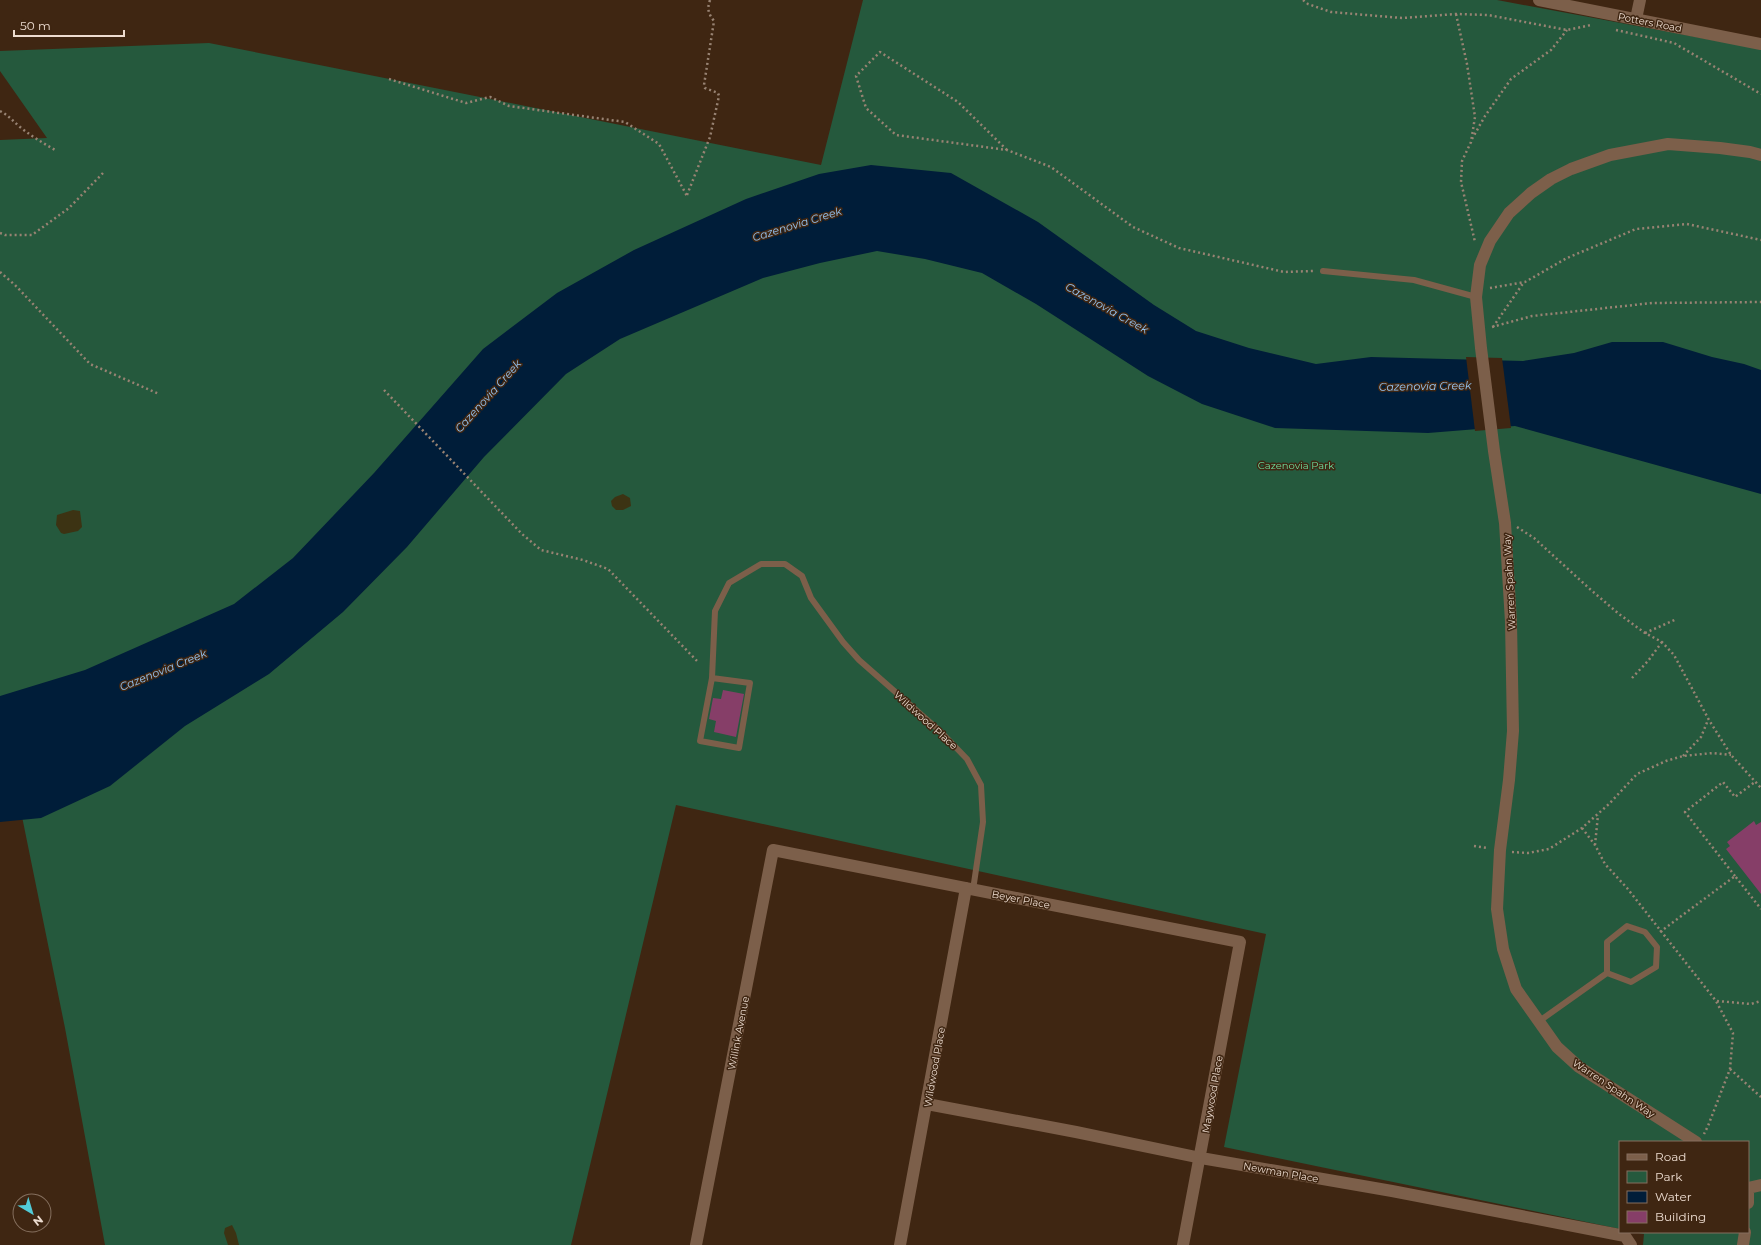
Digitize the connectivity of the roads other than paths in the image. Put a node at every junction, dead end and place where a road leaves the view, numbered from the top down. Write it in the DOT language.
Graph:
graph roads {
  1 [pos="1539,0"];
  2 [pos="1640,0"];
  3 [pos="1636,20"];
  4 [pos="1761,44"];
  5 [pos="1761,155"];
  6 [pos="1323,271"];
  7 [pos="1476,297"];
  8 [pos="712,678"];
  9 [pos="802,856"];
  10 [pos="970,889"];
  11 [pos="1240,942"];
  12 [pos="1607,973"];
  13 [pos="1538,1022"];
  14 [pos="927,1104"];
  15 [pos="1699,1139"];
  16 [pos="1200,1158"];
  17 [pos="1761,1185"];
  18 [pos="1749,1188"];
  19 [pos="1745,1233"];
  20 [pos="696,1245"];
  21 [pos="900,1245"];
  22 [pos="1183,1245"];
  23 [pos="1631,1245"];
  24 [pos="1743,1245"];
  1 -- 3 [label="street, Potters Road"];
  2 -- 3 [label="street"];
  3 -- 4 [label="street, Potters Road"];
  5 -- 7 [label="street, Warren Spahn Way"];
  6 -- 7 [label="lane"];
  7 -- 13 [label="street, Warren Spahn Way"];
  8 -- 8 [label="lane"];
  8 -- 10 [label="lane, Wildwood Place"];
  9 -- 10 [label="street, Beyer Place"];
  9 -- 20 [label="street, Willink Avenue"];
  10 -- 11 [label="street, Beyer Place"];
  10 -- 14 [label="street, Wildwood Place"];
  11 -- 16 [label="street, Maywood Place"];
  12 -- 12 [label="lane"];
  12 -- 13 [label="lane"];
  13 -- 15 [label="street, Warren Spahn Way"];
  14 -- 16 [label="street, Newman Place"];
  14 -- 21 [label="street, Wildwood Place"];
  16 -- 22 [label="street, Maywood Place"];
  16 -- 23 [label="street, Newman Place"];
  17 -- 18 [label="street"];
  19 -- 24 [label="street"];
}
